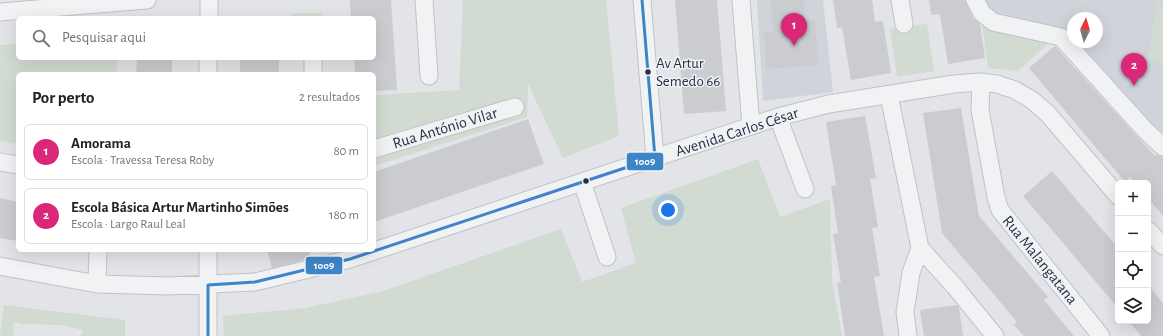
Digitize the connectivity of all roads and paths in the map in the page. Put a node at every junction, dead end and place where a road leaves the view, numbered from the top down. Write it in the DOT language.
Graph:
graph roads {
  1 [pos="147,0"];
  2 [pos="208,0"];
  3 [pos="424,0"];
  4 [pos="642,0"];
  5 [pos="742,0"];
  6 [pos="900,0"];
  7 [pos="975,0"];
  8 [pos="0,12"];
  9 [pos="208,16"];
  10 [pos="904,24"];
  11 [pos="208,60"];
  12 [pos="313,60"];
  13 [pos="208,72"];
  14 [pos="313,72"];
  15 [pos="429,76"];
  16 [pos="981,82"];
  17 [pos="889,95"];
  18 [pos="515,107"];
  19 [pos="778,117"];
  20 [pos="751,126"];
  21 [pos="1163,147"];
  22 [pos="376,148"];
  23 [pos="655,158"];
  24 [pos="0,162"];
  25 [pos="16,165"];
  26 [pos="582,182"];
  27 [pos="805,189"];
  28 [pos="1115,192"];
  29 [pos="376,246"];
  30 [pos="920,248"];
  31 [pos="98,252"];
  32 [pos="208,252"];
  33 [pos="349,254"];
  34 [pos="608,257"];
  35 [pos="0,266"];
  36 [pos="97,284"];
  37 [pos="208,285"];
  38 [pos="208,336"];
  39 [pos="908,336"];
  40 [pos="995,336"];
  41 [pos="1101,336"];
  1 -- 8 [label="street"];
  2 -- 9 [label="street"];
  3 -- 15 [label="street"];
  4 -- 23 [label="street"];
  5 -- 20 [label="street"];
  6 -- 10 [label="street"];
  7 -- 21 [label="street"];
  11 -- 13 [label="street"];
  12 -- 14 [label="street"];
  16 -- 17 [label="street, Avenida Carlos César"];
  16 -- 28 [label="street, Avenida Carlos César"];
  16 -- 41 [label="street, Rua Malangatana"];
  17 -- 19 [label="street, Avenida Carlos César"];
  17 -- 30 [label="street"];
  18 -- 22 [label="street, Rua António Vilar"];
  19 -- 20 [label="street, Avenida Carlos César"];
  19 -- 27 [label="street"];
  20 -- 23 [label="street, Avenida Carlos César"];
  23 -- 26 [label="street, Avenida Carlos César"];
  24 -- 25 [label="street"];
  26 -- 29 [label="street, Avenida Carlos César"];
  26 -- 34 [label="street"];
  30 -- 39 [label="street"];
  30 -- 40 [label="street"];
  31 -- 36 [label="street"];
  32 -- 37 [label="street"];
  33 -- 37 [label="street, Avenida Carlos César"];
  35 -- 36 [label="street, Avenida Carlos César"];
  36 -- 37 [label="street, Avenida Carlos César"];
  37 -- 38 [label="street"];
}
